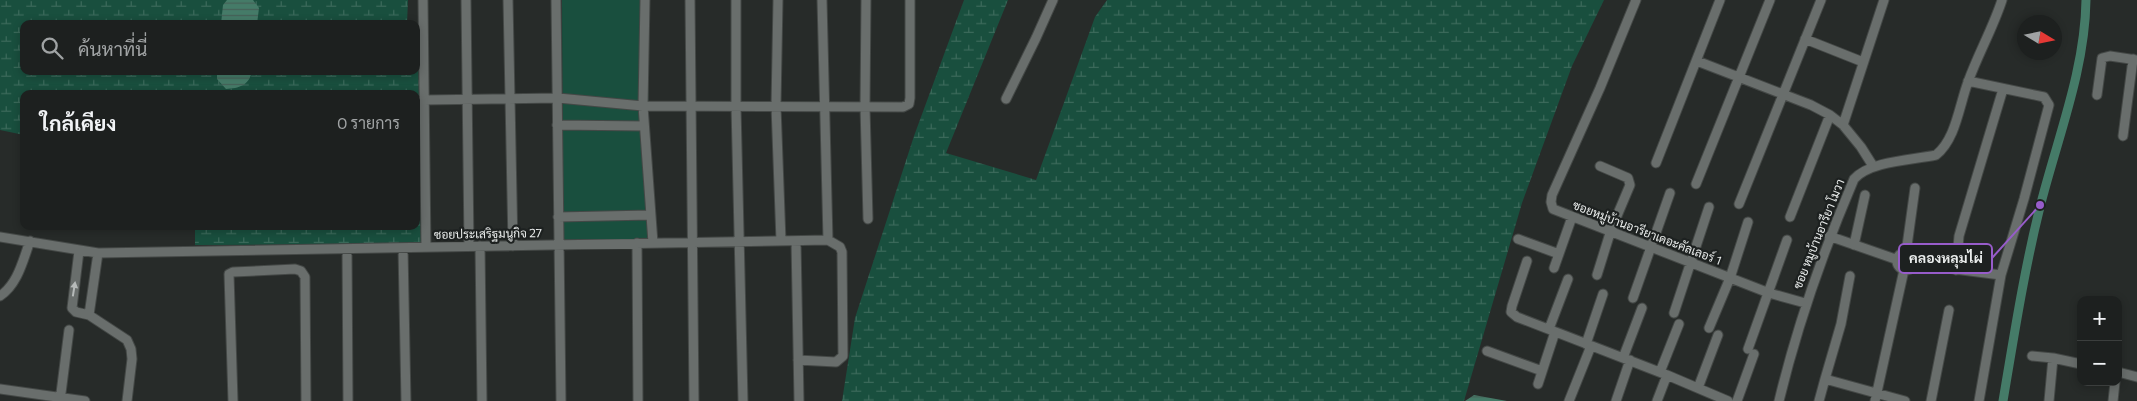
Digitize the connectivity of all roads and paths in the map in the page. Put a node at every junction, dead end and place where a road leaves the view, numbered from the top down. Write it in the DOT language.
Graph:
graph roads {
  1 [pos="422,0"];
  2 [pos="466,0"];
  3 [pos="508,0"];
  4 [pos="556,0"];
  5 [pos="645,0"];
  6 [pos="690,0"];
  7 [pos="736,0"];
  8 [pos="778,0"];
  9 [pos="822,0"];
  10 [pos="866,0"];
  11 [pos="910,0"];
  12 [pos="1053,0"];
  13 [pos="1636,0"];
  14 [pos="1720,0"];
  15 [pos="1770,0"];
  16 [pos="1821,0"];
  17 [pos="1884,0"];
  18 [pos="2002,0"];
  19 [pos="1805,39"];
  20 [pos="2135,60"];
  21 [pos="1697,61"];
  22 [pos="1863,62"];
  23 [pos="1739,77"];
  24 [pos="1968,81"];
  25 [pos="2003,88"];
  26 [pos="1783,94"];
  27 [pos="2097,95"];
  28 [pos="511,98"];
  29 [pos="558,98"];
  30 [pos="467,99"];
  31 [pos="1006,99"];
  32 [pos="423,100"];
  33 [pos="692,105"];
  34 [pos="643,106"];
  35 [pos="736,106"];
  36 [pos="776,106"];
  37 [pos="824,106"];
  38 [pos="865,107"];
  39 [pos="1830,115"];
  40 [pos="557,125"];
  41 [pos="1843,125"];
  42 [pos="644,126"];
  43 [pos="2123,136"];
  44 [pos="1656,163"];
  45 [pos="1600,166"];
  46 [pos="1873,166"];
  47 [pos="1696,184"];
  48 [pos="1916,188"];
  49 [pos="1670,193"];
  50 [pos="1865,195"];
  51 [pos="1739,204"];
  52 [pos="1709,207"];
  53 [pos="650,215"];
  54 [pos="558,217"];
  55 [pos="1572,217"];
  56 [pos="1790,217"];
  57 [pos="868,219"];
  58 [pos="1748,222"];
  59 [pos="1611,230"];
  60 [pos="1829,236"];
  61 [pos="0,237"];
  62 [pos="1518,239"];
  63 [pos="828,240"];
  64 [pos="1787,240"];
  65 [pos="30,241"];
  66 [pos="781,241"];
  67 [pos="796,241"];
  68 [pos="691,242"];
  69 [pos="738,242"];
  70 [pos="653,243"];
  71 [pos="637,244"];
  72 [pos="558,245"];
  73 [pos="1854,245"];
  74 [pos="469,246"];
  75 [pos="480,246"];
  76 [pos="513,246"];
  77 [pos="426,247"];
  78 [pos="1650,247"];
  79 [pos="347,248"];
  80 [pos="403,248"];
  81 [pos="79,251"];
  82 [pos="98,253"];
  83 [pos="1906,253"];
  84 [pos="1559,254"];
  85 [pos="1898,260"];
  86 [pos="1527,261"];
  87 [pos="1691,263"];
  88 [pos="1915,264"];
  89 [pos="1554,268"];
  90 [pos="1904,270"];
  91 [pos="1956,270"];
  92 [pos="1597,274"];
  93 [pos="2001,275"];
  94 [pos="1850,276"];
  95 [pos="1730,278"];
  96 [pos="1568,279"];
  97 [pos="1769,293"];
  98 [pos="1603,294"];
  99 [pos="0,296"];
  100 [pos="1633,298"];
  101 [pos="1805,303"];
  102 [pos="1642,308"];
  103 [pos="1949,310"];
  104 [pos="1674,313"];
  105 [pos="88,315"];
  106 [pos="1679,324"];
  107 [pos="1709,328"];
  108 [pos="69,330"];
  109 [pos="1552,331"];
  110 [pos="1718,336"];
  111 [pos="1588,345"];
  112 [pos="1487,351"];
  113 [pos="2032,356"];
  114 [pos="2053,358"];
  115 [pos="1626,359"];
  116 [pos="798,360"];
  117 [pos="2077,363"];
  118 [pos="1542,371"];
  119 [pos="2122,373"];
  120 [pos="1664,374"];
  121 [pos="2137,377"];
  122 [pos="1826,379"];
  123 [pos="1538,384"];
  124 [pos="2115,386"];
  125 [pos="0,389"];
  126 [pos="1703,390"];
  127 [pos="1876,397"];
  128 [pos="60,400"];
  129 [pos="86,401"];
  130 [pos="127,401"];
  131 [pos="234,401"];
  132 [pos="306,401"];
  133 [pos="348,401"];
  134 [pos="406,401"];
  135 [pos="482,401"];
  136 [pos="561,401"];
  137 [pos="638,401"];
  138 [pos="694,401"];
  139 [pos="743,401"];
  140 [pos="799,401"];
  141 [pos="1569,401"];
  142 [pos="1616,401"];
  143 [pos="1657,401"];
  144 [pos="1703,401"];
  145 [pos="1728,401"];
  146 [pos="1737,401"];
  147 [pos="1778,401"];
  148 [pos="1820,401"];
  149 [pos="1906,401"];
  150 [pos="1930,401"];
  151 [pos="1979,401"];
  152 [pos="2050,401"];
  153 [pos="2113,401"];
  1 -- 32 [label="street"];
  2 -- 30 [label="street"];
  3 -- 28 [label="street"];
  4 -- 29 [label="street"];
  5 -- 34 [label="street"];
  6 -- 33 [label="street"];
  7 -- 35 [label="street"];
  8 -- 36 [label="street"];
  9 -- 37 [label="street"];
  10 -- 38 [label="street"];
  11 -- 38 [label="street"];
  12 -- 31 [label="street"];
  13 -- 55 [label="street, ซอยหมู่บ้านอารียาเดอะคัลเลอร์ 1"];
  14 -- 21 [label="street"];
  15 -- 23 [label="street"];
  16 -- 19 [label="street"];
  17 -- 22 [label="street"];
  18 -- 24 [label="street, ซอย หมูบ้านอารียา โมวา"];
  19 -- 22 [label="street"];
  19 -- 26 [label="street"];
  20 -- 27 [label="street"];
  20 -- 43 [label="street"];
  21 -- 23 [label="street"];
  21 -- 44 [label="street"];
  22 -- 41 [label="street"];
  23 -- 26 [label="street"];
  23 -- 47 [label="street"];
  24 -- 25 [label="street"];
  24 -- 46 [label="street, ซอย หมูบ้านอารียา โมวา"];
  25 -- 91 [label="street"];
  25 -- 93 [label="street"];
  26 -- 39 [label="street"];
  26 -- 51 [label="street"];
  28 -- 29 [label="street"];
  28 -- 30 [label="street"];
  28 -- 76 [label="street"];
  29 -- 34 [label="street"];
  29 -- 40 [label="street"];
  30 -- 32 [label="street"];
  30 -- 74 [label="street"];
  32 -- 77 [label="street"];
  33 -- 34 [label="street"];
  33 -- 35 [label="street"];
  33 -- 68 [label="street"];
  34 -- 42 [label="street"];
  35 -- 36 [label="street"];
  35 -- 69 [label="street"];
  36 -- 37 [label="street"];
  36 -- 66 [label="street"];
  37 -- 38 [label="street"];
  37 -- 63 [label="street"];
  38 -- 57 [label="street"];
  39 -- 41 [label="street"];
  39 -- 56 [label="street"];
  40 -- 42 [label="street"];
  40 -- 54 [label="street"];
  41 -- 46 [label="street"];
  42 -- 53 [label="street"];
  45 -- 59 [label="street"];
  46 -- 60 [label="street, ซอย หมูบ้านอารียา โมวา"];
  48 -- 83 [label="street"];
  49 -- 78 [label="street"];
  50 -- 73 [label="street"];
  52 -- 87 [label="street"];
  53 -- 54 [label="street"];
  53 -- 70 [label="street"];
  54 -- 72 [label="street"];
  55 -- 59 [label="street, ซอยหมู่บ้านอารียาเดอะคัลเลอร์ 1"];
  55 -- 84 [label="street"];
  58 -- 95 [label="street"];
  59 -- 78 [label="street, ซอยหมู่บ้านอารียาเดอะคัลเลอร์ 1"];
  59 -- 92 [label="street"];
  60 -- 73 [label="street"];
  60 -- 101 [label="street, ซอย หมูบ้านอารียา โมวา"];
  61 -- 65 [label="street, ซอยประเสริฐมนูกิจ 27"];
  62 -- 84 [label="street"];
  63 -- 67 [label="street, ซอยประเสริฐมนูกิจ 27"];
  63 -- 116 [label="street"];
  64 -- 97 [label="street"];
  65 -- 81 [label="street, ซอยประเสริฐมนูกิจ 27"];
  65 -- 99 [label="street"];
  66 -- 67 [label="street, ซอยประเสริฐมนูกิจ 27"];
  66 -- 69 [label="street, ซอยประเสริฐมนูกิจ 27"];
  67 -- 116 [label="street"];
  68 -- 69 [label="street, ซอยประเสริฐมนูกิจ 27"];
  68 -- 70 [label="street, ซอยประเสริฐมนูกิจ 27"];
  68 -- 138 [label="street"];
  69 -- 139 [label="street"];
  70 -- 71 [label="street, ซอยประเสริฐมนูกิจ 27"];
  71 -- 72 [label="street, ซอยประเสริฐมนูกิจ 27"];
  71 -- 137 [label="street"];
  72 -- 76 [label="street, ซอยประเสริฐมนูกิจ 27"];
  72 -- 136 [label="street"];
  73 -- 85 [label="street"];
  74 -- 75 [label="street, ซอยประเสริฐมนูกิจ 27"];
  74 -- 77 [label="street, ซอยประเสริฐมนูกิจ 27"];
  75 -- 76 [label="street, ซอยประเสริฐมนูกิจ 27"];
  75 -- 135 [label="street"];
  77 -- 80 [label="street, ซอยประเสริฐมนูกิจ 27"];
  78 -- 87 [label="street, ซอยหมู่บ้านอารียาเดอะคัลเลอร์ 1"];
  78 -- 100 [label="street"];
  79 -- 80 [label="street, ซอยประเสริฐมนูกิจ 27"];
  79 -- 82 [label="street, ซอยประเสริฐมนูกิจ 27"];
  79 -- 133 [label="street"];
  80 -- 134 [label="street"];
  81 -- 82 [label="street, ซอยประเสริฐมนูกิจ 27"];
  105 -- 81 [label="street, one-way"];
  82 -- 105 [label="street"];
  83 -- 85 [label="street"];
  83 -- 88 [label="street"];
  84 -- 89 [label="street"];
  85 -- 90 [label="street"];
  86 -- 109 [label="street"];
  87 -- 95 [label="street, ซอยหมู่บ้านอารียาเดอะคัลเลอร์ 1"];
  87 -- 104 [label="street"];
  88 -- 90 [label="street"];
  88 -- 91 [label="street"];
  90 -- 127 [label="street"];
  91 -- 93 [label="street"];
  93 -- 151 [label="street"];
  94 -- 122 [label="street"];
  95 -- 97 [label="street, ซอยหมู่บ้านอารียาเดอะคัลเลอร์ 1"];
  95 -- 107 [label="street"];
  96 -- 109 [label="street"];
  97 -- 101 [label="street, ซอยหมู่บ้านอารียาเดอะคัลเลอร์ 1"];
  97 -- 146 [label="street"];
  98 -- 111 [label="street"];
  101 -- 147 [label="street, ซอย หมูบ้านอารียา โมวา"];
  102 -- 115 [label="street"];
  103 -- 150 [label="street"];
  105 -- 130 [label="street"];
  106 -- 120 [label="street"];
  108 -- 128 [label="street"];
  109 -- 111 [label="street"];
  109 -- 118 [label="street"];
  110 -- 126 [label="street"];
  111 -- 115 [label="street"];
  111 -- 141 [label="street"];
  112 -- 118 [label="street"];
  113 -- 114 [label="street"];
  114 -- 117 [label="street"];
  114 -- 152 [label="street"];
  115 -- 120 [label="street"];
  115 -- 142 [label="street"];
  116 -- 140 [label="street"];
  118 -- 123 [label="street"];
  119 -- 121 [label="street"];
  120 -- 126 [label="street"];
  120 -- 143 [label="street"];
  122 -- 127 [label="street"];
  122 -- 148 [label="street"];
  124 -- 153 [label="street"];
  125 -- 128 [label="street"];
  126 -- 144 [label="street"];
  126 -- 145 [label="street"];
  127 -- 149 [label="street"];
  128 -- 129 [label="street"];
  131 -- 132 [label="street"];
}
